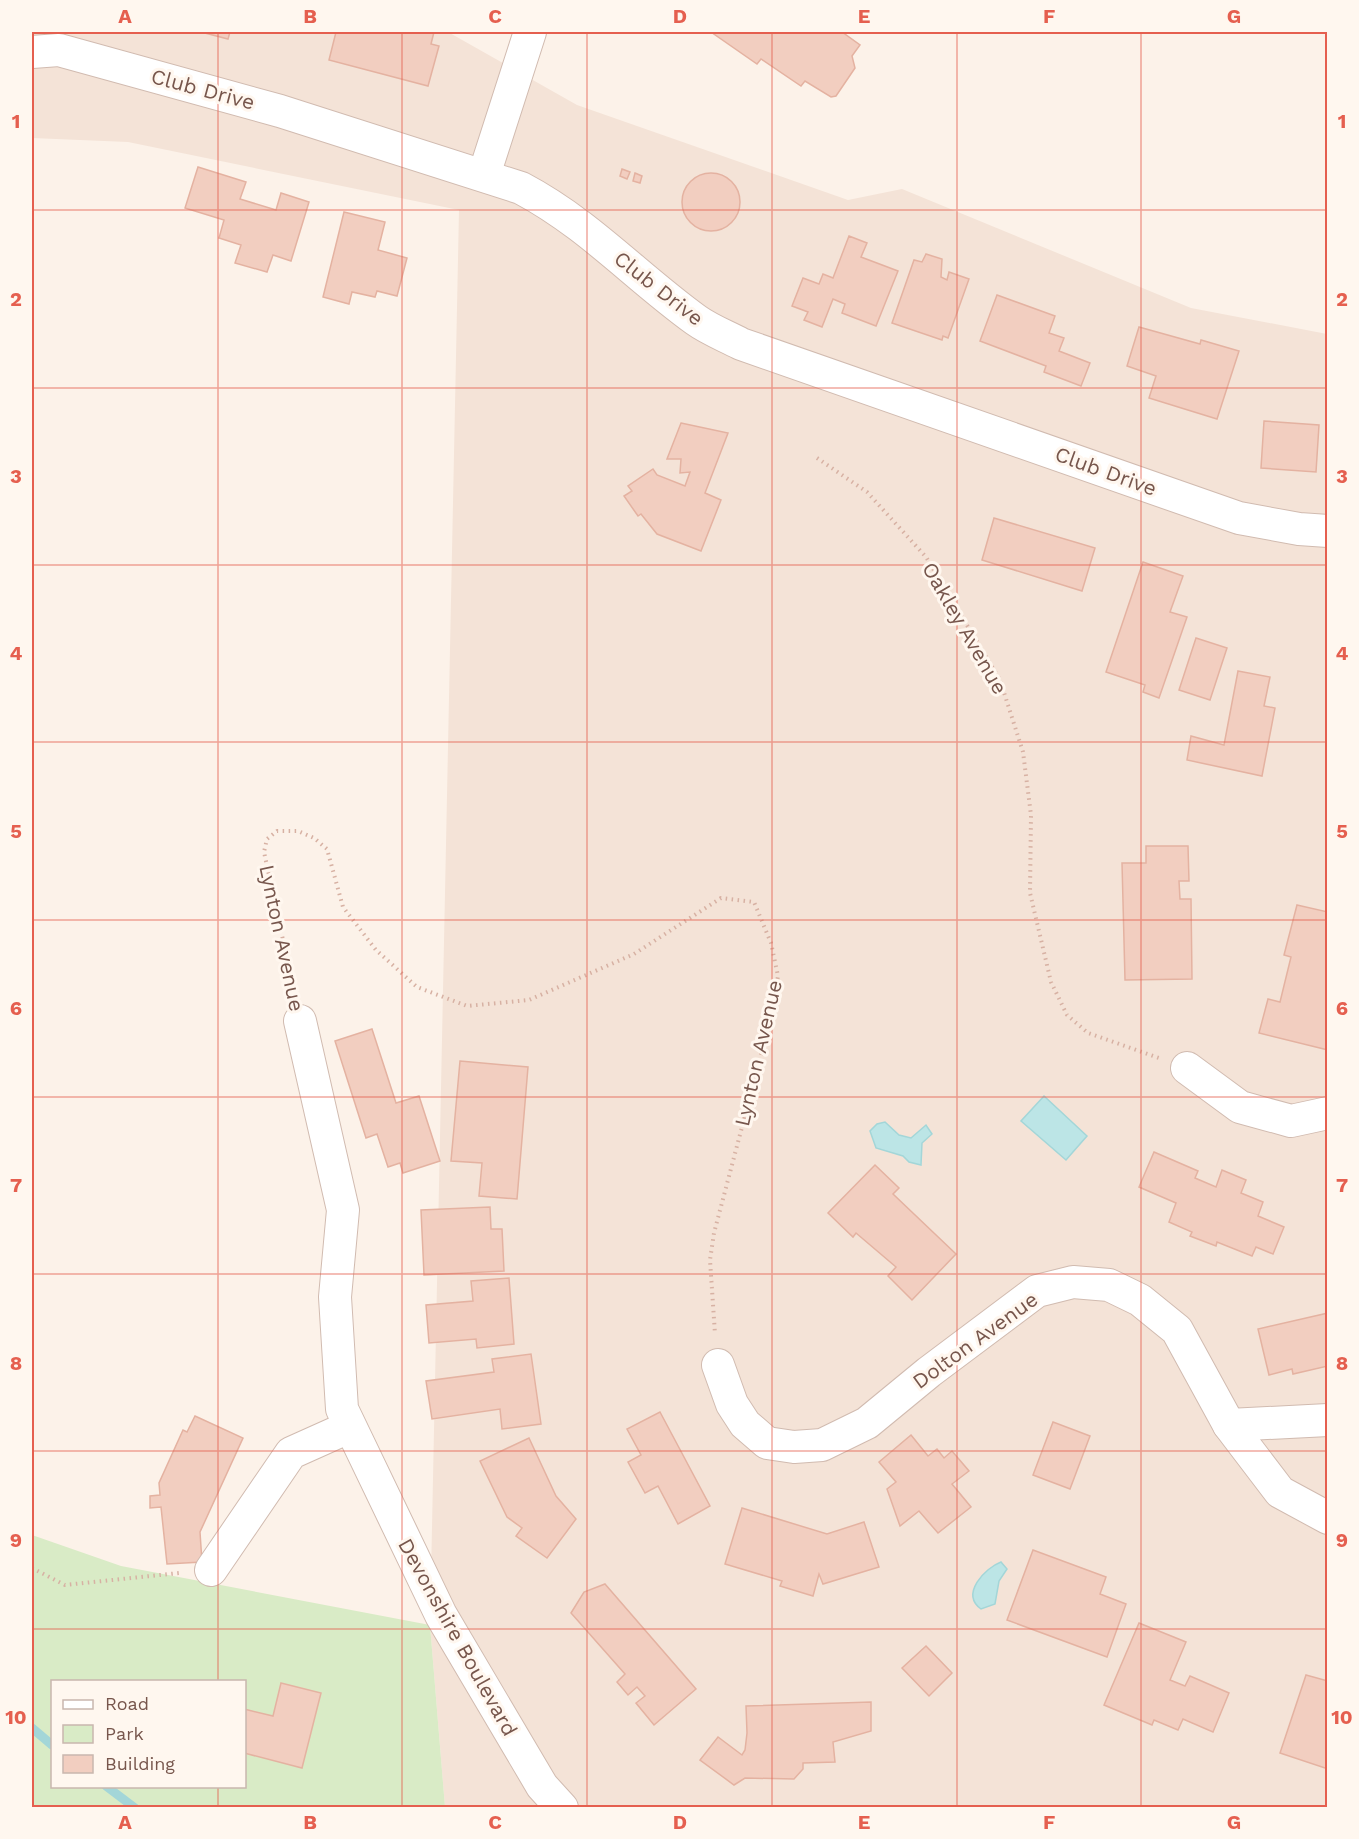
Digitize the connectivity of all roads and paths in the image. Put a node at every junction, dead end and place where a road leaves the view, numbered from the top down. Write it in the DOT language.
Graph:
graph roads {
  1 [pos="531,32"];
  2 [pos="32,52"];
  3 [pos="484,175"];
  4 [pos="817,458"];
  5 [pos="1328,531"];
  6 [pos="300,1021"];
  7 [pos="1187,1068"];
  8 [pos="1328,1113"];
  9 [pos="718,1365"];
  10 [pos="1328,1420"];
  11 [pos="1229,1425"];
  12 [pos="349,1427"];
  13 [pos="1328,1518"];
  14 [pos="32,1568"];
  15 [pos="211,1570"];
  16 [pos="562,1808"];
  1 -- 3 [label="street"];
  2 -- 3 [label="street, Club Drive"];
  3 -- 5 [label="street, Club Drive"];
  4 -- 7 [label="path, Oakley Avenue"];
  6 -- 9 [label="path, Lynton Avenue"];
  6 -- 12 [label="street, Lynton Avenue"];
  7 -- 8 [label="street"];
  9 -- 11 [label="street, Dolton Avenue"];
  10 -- 11 [label="street"];
  11 -- 13 [label="street, Dolton Avenue"];
  12 -- 15 [label="street"];
  12 -- 16 [label="street, Devonshire Boulevard"];
  14 -- 15 [label="path"];
}
